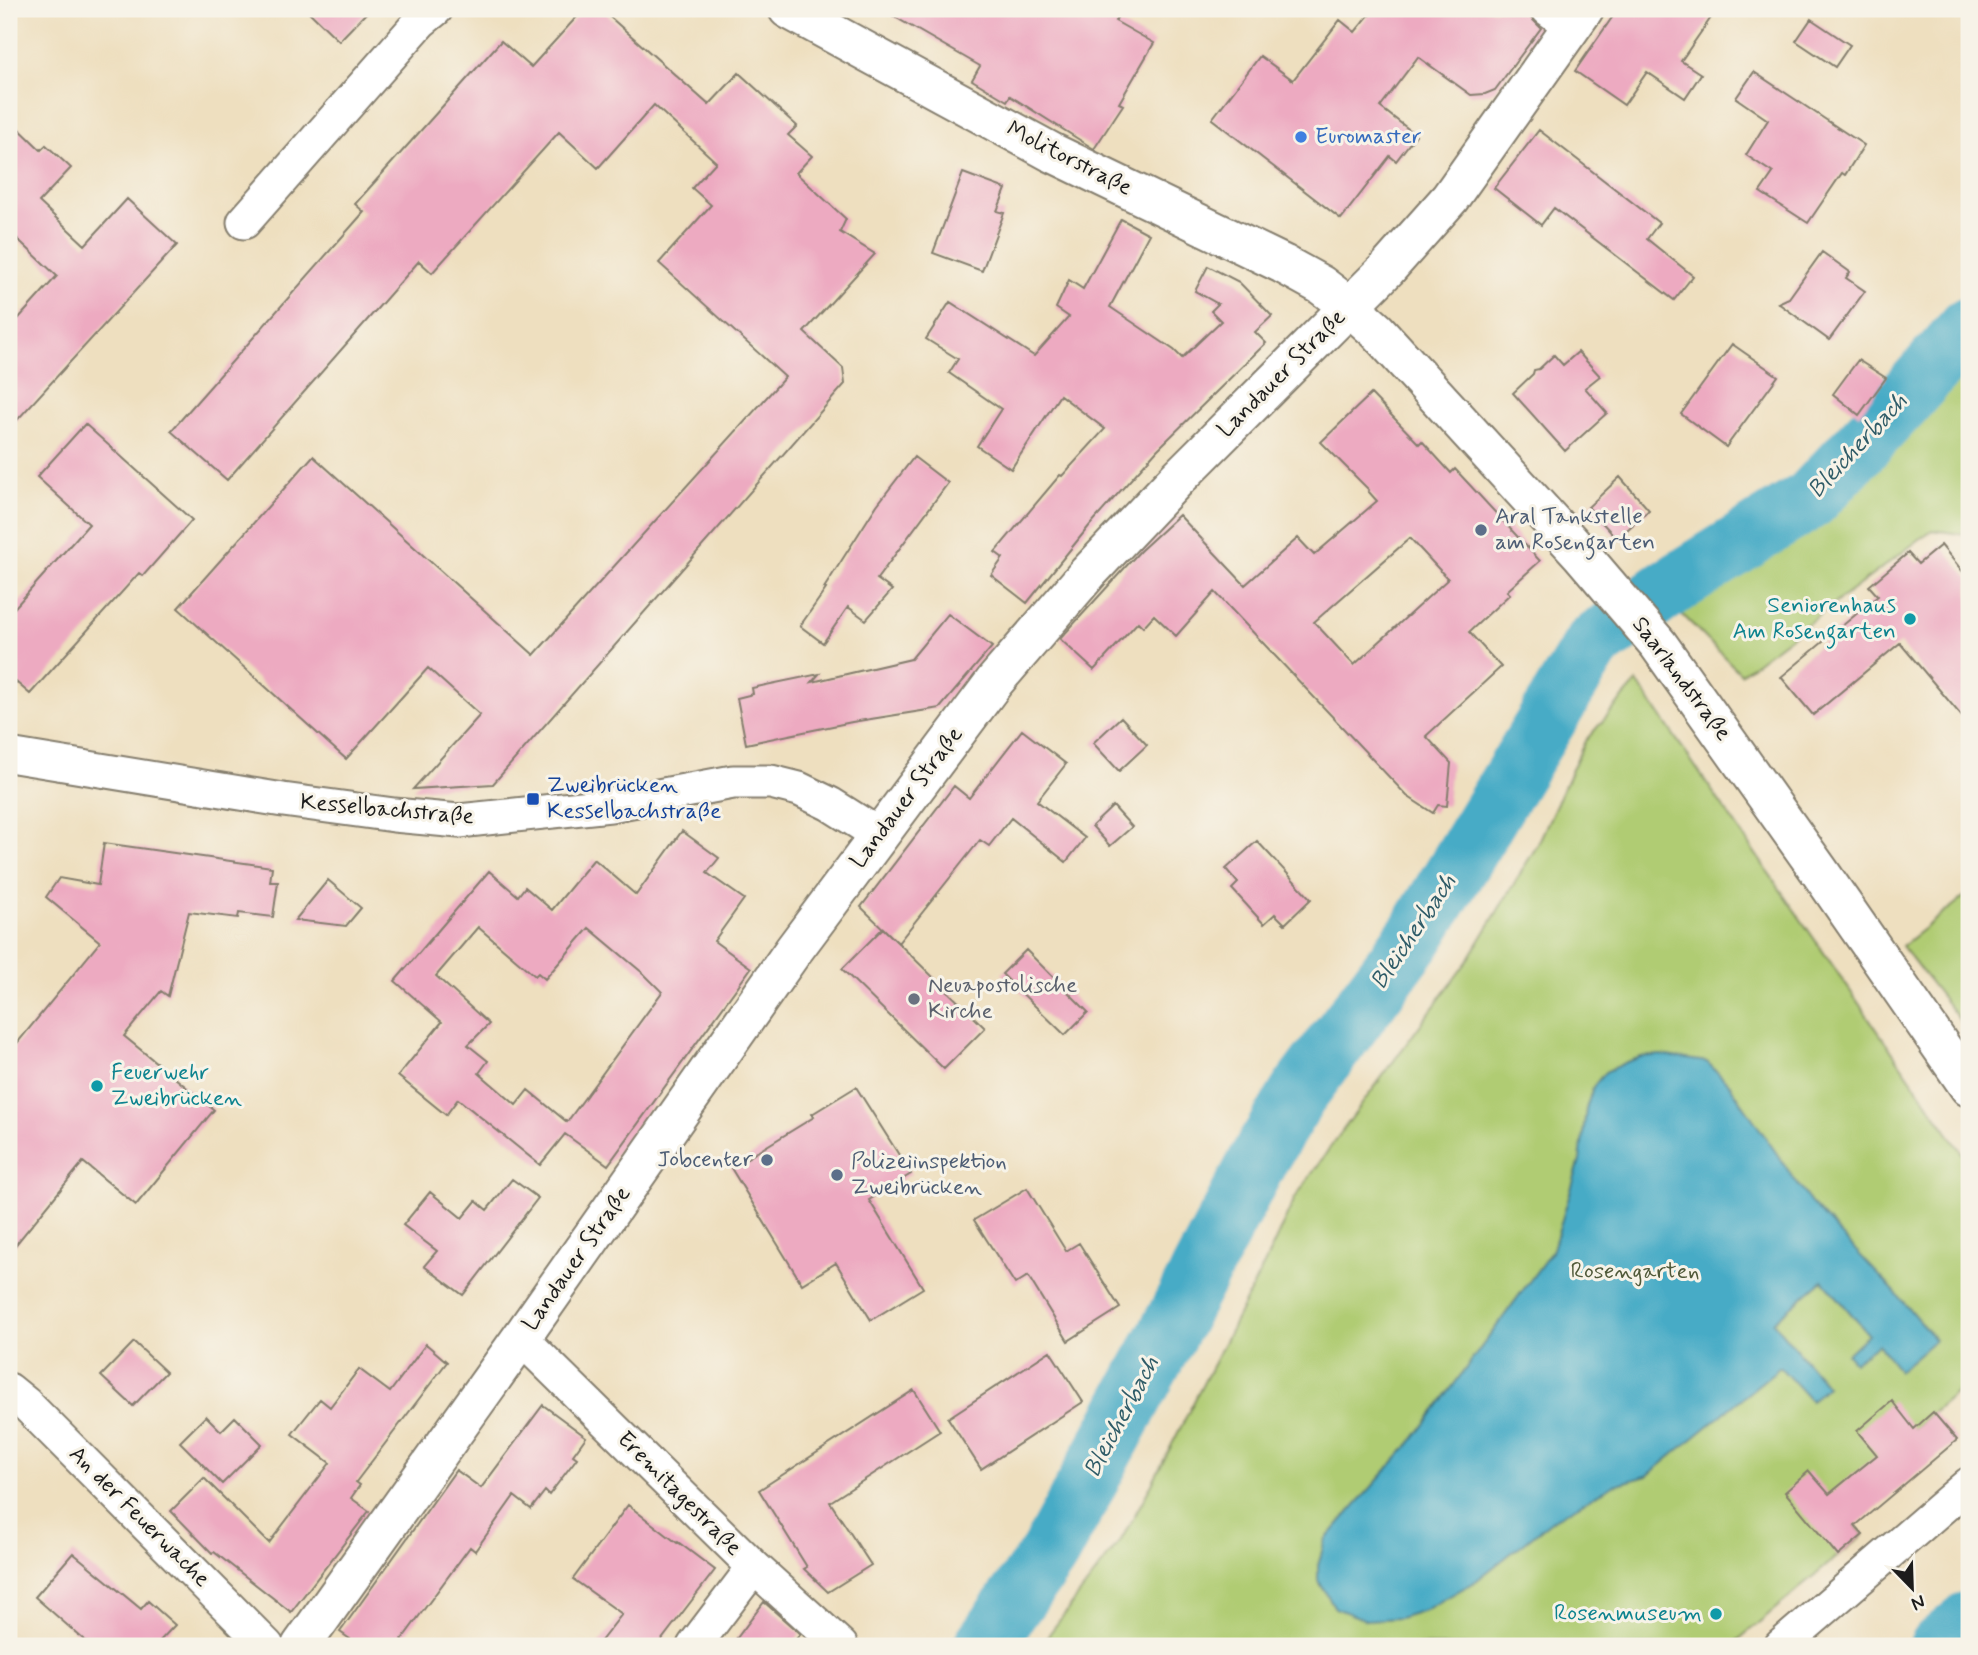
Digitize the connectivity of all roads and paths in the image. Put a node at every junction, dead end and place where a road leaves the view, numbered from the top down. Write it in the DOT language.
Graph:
graph roads {
  1 [pos="436,9"];
  2 [pos="788,9"];
  3 [pos="1568,15"];
  4 [pos="244,222"];
  5 [pos="1350,307"];
  6 [pos="9,755"];
  7 [pos="878,835"];
  8 [pos="1969,1087"];
  9 [pos="521,1338"];
  10 [pos="9,1390"];
  11 [pos="1969,1484"];
  12 [pos="754,1567"];
  13 [pos="267,1646"];
  14 [pos="301,1646"];
  15 [pos="694,1646"];
  16 [pos="841,1646"];
  17 [pos="1781,1646"];
  1 -- 4 [label="street"];
  2 -- 5 [label="main road, Molitorstraße"];
  3 -- 5 [label="main road, Landauer Straße"];
  5 -- 7 [label="main road, Landauer Straße"];
  5 -- 8 [label="main road, Saarlandstraße"];
  6 -- 7 [label="street, Kesselbachstraße"];
  7 -- 9 [label="main road, Landauer Straße"];
  9 -- 12 [label="street, Eremitagestraße"];
  9 -- 14 [label="main road, Landauer Straße"];
  10 -- 13 [label="street, An der Feuerwache"];
  11 -- 17 [label="street"];
  12 -- 15 [label="street"];
  12 -- 16 [label="street, Eremitagestraße"];
}
